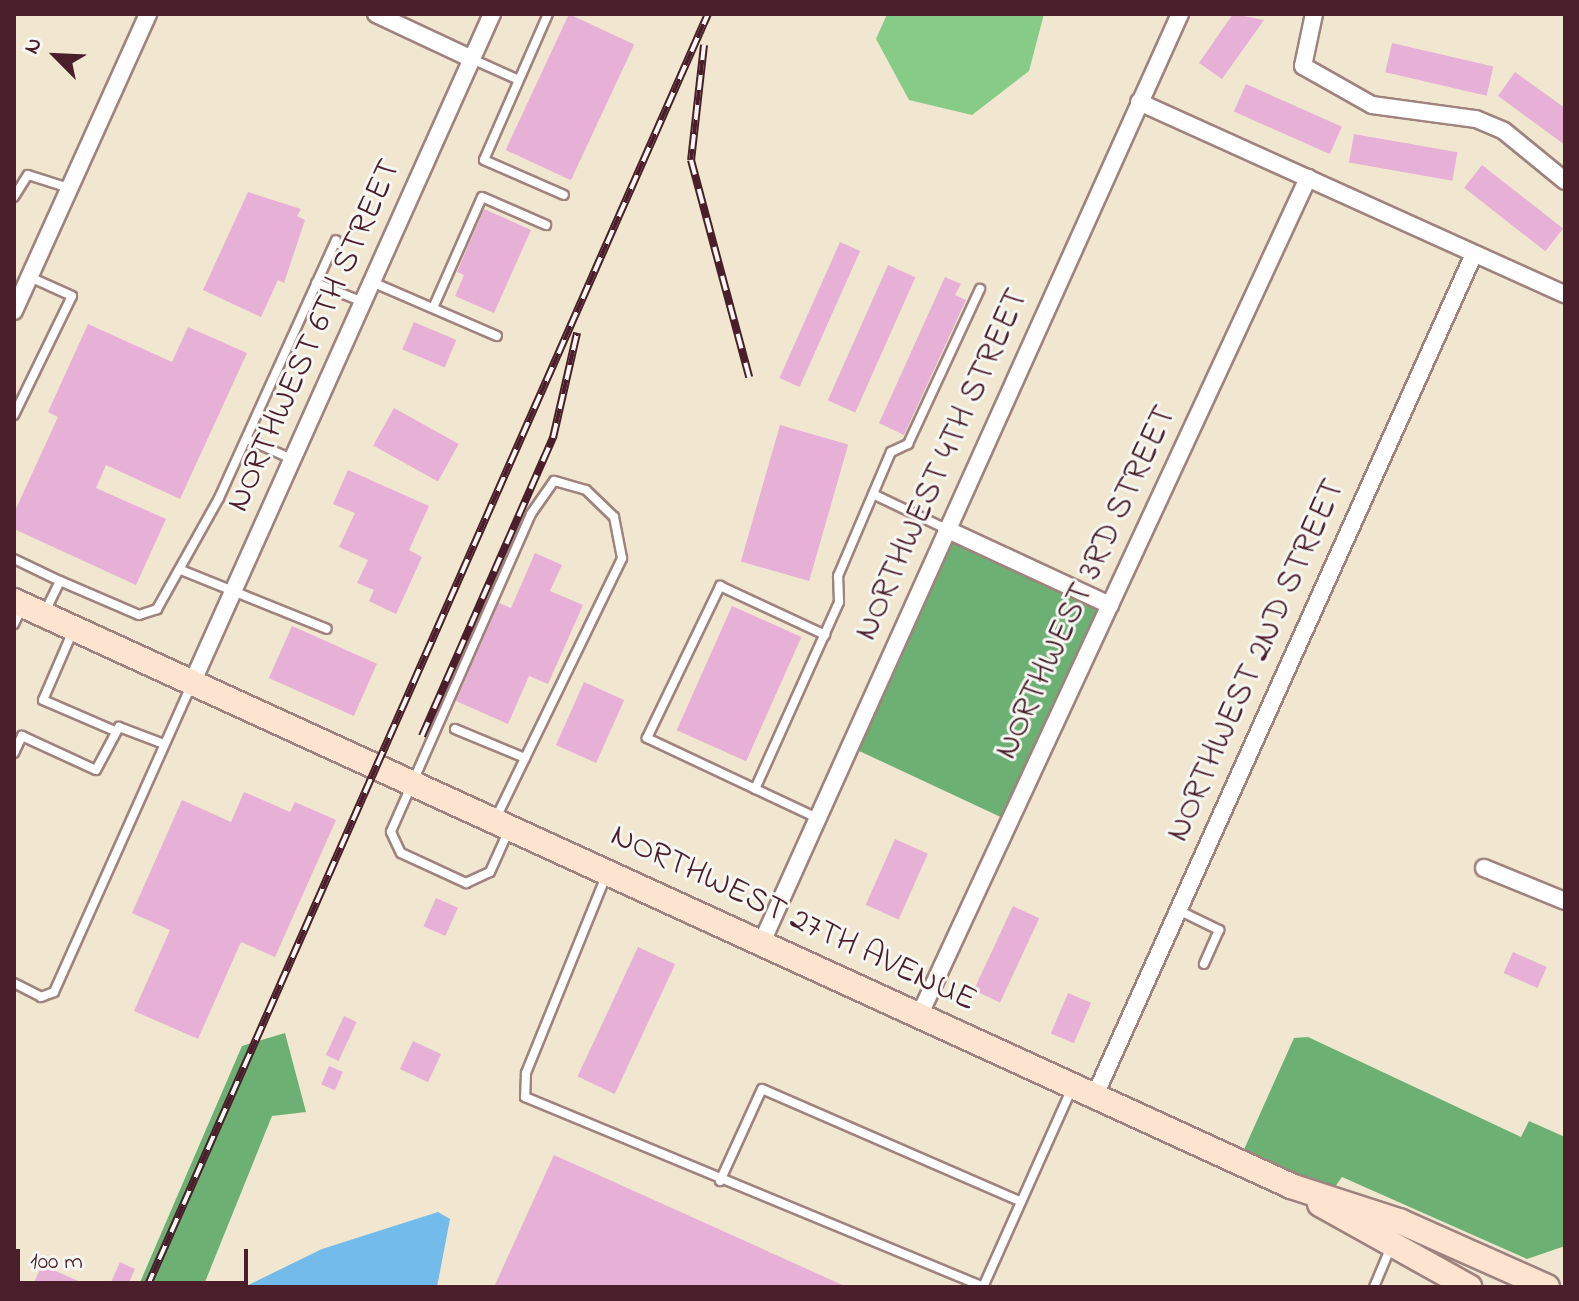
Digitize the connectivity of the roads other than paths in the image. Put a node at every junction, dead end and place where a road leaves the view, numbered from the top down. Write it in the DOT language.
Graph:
graph roads {
  1 [pos="148,14"];
  2 [pos="376,14"];
  3 [pos="492,14"];
  4 [pos="548,14"];
  5 [pos="1180,14"];
  6 [pos="1314,14"];
  7 [pos="472,59"];
  8 [pos="519,80"];
  9 [pos="1139,102"];
  10 [pos="1308,178"];
  11 [pos="1565,181"];
  12 [pos="69,188"];
  13 [pos="564,195"];
  14 [pos="14,197"];
  15 [pos="546,225"];
  16 [pos="336,240"];
  17 [pos="1474,254"];
  18 [pos="30,276"];
  19 [pos="372,282"];
  20 [pos="316,283"];
  21 [pos="980,289"];
  22 [pos="1565,294"];
  23 [pos="363,302"];
  24 [pos="433,308"];
  25 [pos="14,311"];
  26 [pos="497,336"];
  27 [pos="14,415"];
  28 [pos="247,439"];
  29 [pos="292,459"];
  30 [pos="873,494"];
  31 [pos="946,529"];
  32 [pos="14,559"];
  33 [pos="181,570"];
  34 [pos="60,581"];
  35 [pos="231,595"];
  36 [pos="1110,605"];
  37 [pos="24,611"];
  38 [pos="74,628"];
  39 [pos="327,629"];
  40 [pos="825,635"];
  41 [pos="192,683"];
  42 [pos="455,729"];
  43 [pos="115,731"];
  44 [pos="164,744"];
  45 [pos="14,753"];
  46 [pos="525,758"];
  47 [pos="412,783"];
  48 [pos="755,789"];
  49 [pos="817,818"];
  50 [pos="503,824"];
  51 [pos="1484,868"];
  52 [pos="608,872"];
  53 [pos="1565,901"];
  54 [pos="1178,910"];
  55 [pos="762,942"];
  56 [pos="1204,964"];
  57 [pos="14,983"];
  58 [pos="920,1014"];
  59 [pos="1085,1088"];
  60 [pos="720,1181"];
  61 [pos="1291,1186"];
  62 [pos="1020,1201"];
  63 [pos="1390,1249"];
  64 [pos="983,1287"];
  65 [pos="1374,1287"];
  66 [pos="1469,1287"];
  67 [pos="1547,1287"];
  1 -- 12 [label="street"];
  2 -- 7 [label="street"];
  3 -- 7 [label="street, NORTHWEST 6TH STREET"];
  4 -- 8 [label="lane"];
  5 -- 9 [label="street, NORTHWEST 4TH STREET"];
  6 -- 11 [label="street"];
  7 -- 8 [label="lane"];
  7 -- 19 [label="street, NORTHWEST 6TH STREET"];
  8 -- 13 [label="lane"];
  9 -- 10 [label="street"];
  9 -- 31 [label="street, NORTHWEST 4TH STREET"];
  10 -- 17 [label="street"];
  10 -- 36 [label="street, NORTHWEST 3RD STREET"];
  12 -- 14 [label="lane"];
  12 -- 18 [label="street"];
  15 -- 24 [label="lane"];
  16 -- 20 [label="lane"];
  17 -- 22 [label="street"];
  17 -- 54 [label="street, NORTHWEST 2ND STREET"];
  18 -- 25 [label="street"];
  18 -- 27 [label="lane"];
  19 -- 23 [label="street, NORTHWEST 6TH STREET"];
  19 -- 24 [label="lane"];
  20 -- 23 [label="lane"];
  20 -- 28 [label="lane"];
  21 -- 30 [label="lane"];
  23 -- 29 [label="street, NORTHWEST 6TH STREET"];
  24 -- 26 [label="lane"];
  28 -- 29 [label="lane"];
  28 -- 33 [label="lane"];
  29 -- 35 [label="street, NORTHWEST 6TH STREET"];
  30 -- 31 [label="lane"];
  30 -- 40 [label="lane"];
  31 -- 36 [label="street"];
  31 -- 49 [label="street, NORTHWEST 4TH STREET"];
  32 -- 34 [label="lane"];
  33 -- 34 [label="lane"];
  33 -- 35 [label="lane"];
  34 -- 37 [label="lane"];
  35 -- 39 [label="lane"];
  35 -- 41 [label="street, NORTHWEST 6TH STREET"];
  36 -- 58 [label="street, NORTHWEST 3RD STREET"];
  37 -- 38 [label="main road, NORTHWEST 27TH AVENUE"];
  38 -- 41 [label="main road, NORTHWEST 27TH AVENUE"];
  38 -- 43 [label="lane"];
  40 -- 48 [label="lane"];
  40 -- 48 [label="lane"];
  41 -- 44 [label="lane"];
  41 -- 47 [label="main road, NORTHWEST 27TH AVENUE"];
  42 -- 46 [label="lane"];
  43 -- 44 [label="lane"];
  43 -- 45 [label="lane"];
  44 -- 57 [label="lane"];
  46 -- 47 [label="lane"];
  46 -- 50 [label="lane"];
  47 -- 50 [label="main road, NORTHWEST 27TH AVENUE"];
  47 -- 50 [label="lane"];
  48 -- 49 [label="lane"];
  49 -- 55 [label="street, NORTHWEST 4TH STREET"];
  50 -- 52 [label="main road, NORTHWEST 27TH AVENUE"];
  51 -- 53 [label="street"];
  52 -- 55 [label="main road, NORTHWEST 27TH AVENUE"];
  52 -- 60 [label="lane"];
  54 -- 56 [label="lane"];
  54 -- 59 [label="street, NORTHWEST 2ND STREET"];
  55 -- 58 [label="main road, NORTHWEST 27TH AVENUE"];
  58 -- 59 [label="main road, NORTHWEST 27TH AVENUE"];
  59 -- 61 [label="main road, NORTHWEST 27TH AVENUE"];
  59 -- 62 [label="lane"];
  60 -- 62 [label="lane"];
  60 -- 64 [label="lane"];
  61 -- 63 [label="main road"];
  61 -- 67 [label="main road, NORTHWEST 27TH AVENUE"];
  62 -- 64 [label="lane"];
  63 -- 65 [label="lane"];
  63 -- 66 [label="main road"];
}
